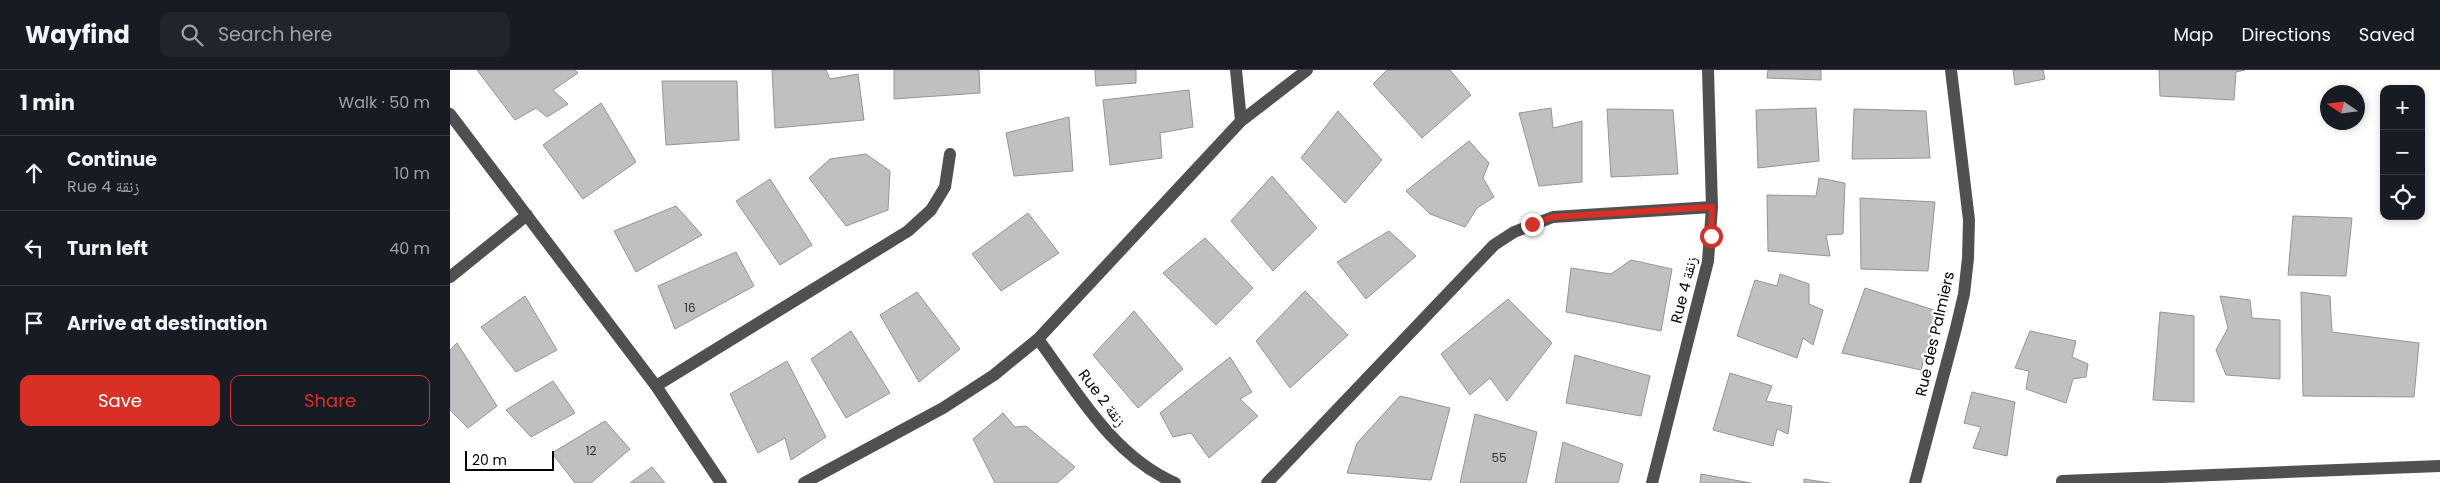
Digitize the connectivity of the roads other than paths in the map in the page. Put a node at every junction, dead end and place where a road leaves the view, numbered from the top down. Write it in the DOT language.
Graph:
graph roads {
  1 [pos="1236,70"];
  2 [pos="1306,70"];
  3 [pos="1708,70"];
  4 [pos="1951,70"];
  5 [pos="450,114"];
  6 [pos="1241,121"];
  7 [pos="950,154"];
  8 [pos="1712,207"];
  9 [pos="528,215"];
  10 [pos="450,277"];
  11 [pos="1038,339"];
  12 [pos="656,386"];
  13 [pos="2440,466"];
  14 [pos="2062,481"];
  15 [pos="721,483"];
  16 [pos="804,483"];
  17 [pos="1175,483"];
  18 [pos="1267,483"];
  19 [pos="1652,483"];
  20 [pos="1915,483"];
  1 -- 6 [label="street"];
  2 -- 6 [label="street"];
  3 -- 8 [label="street, Rue 4 زنقة"];
  4 -- 20 [label="street, Rue des Palmiers"];
  5 -- 9 [label="street"];
  6 -- 11 [label="street"];
  7 -- 12 [label="street"];
  8 -- 18 [label="street"];
  8 -- 19 [label="street, Rue 4 زنقة"];
  9 -- 10 [label="street"];
  9 -- 12 [label="street"];
  11 -- 16 [label="street"];
  11 -- 17 [label="street, Rue 2 زنقة"];
  12 -- 15 [label="street"];
  13 -- 14 [label="street"];
}
